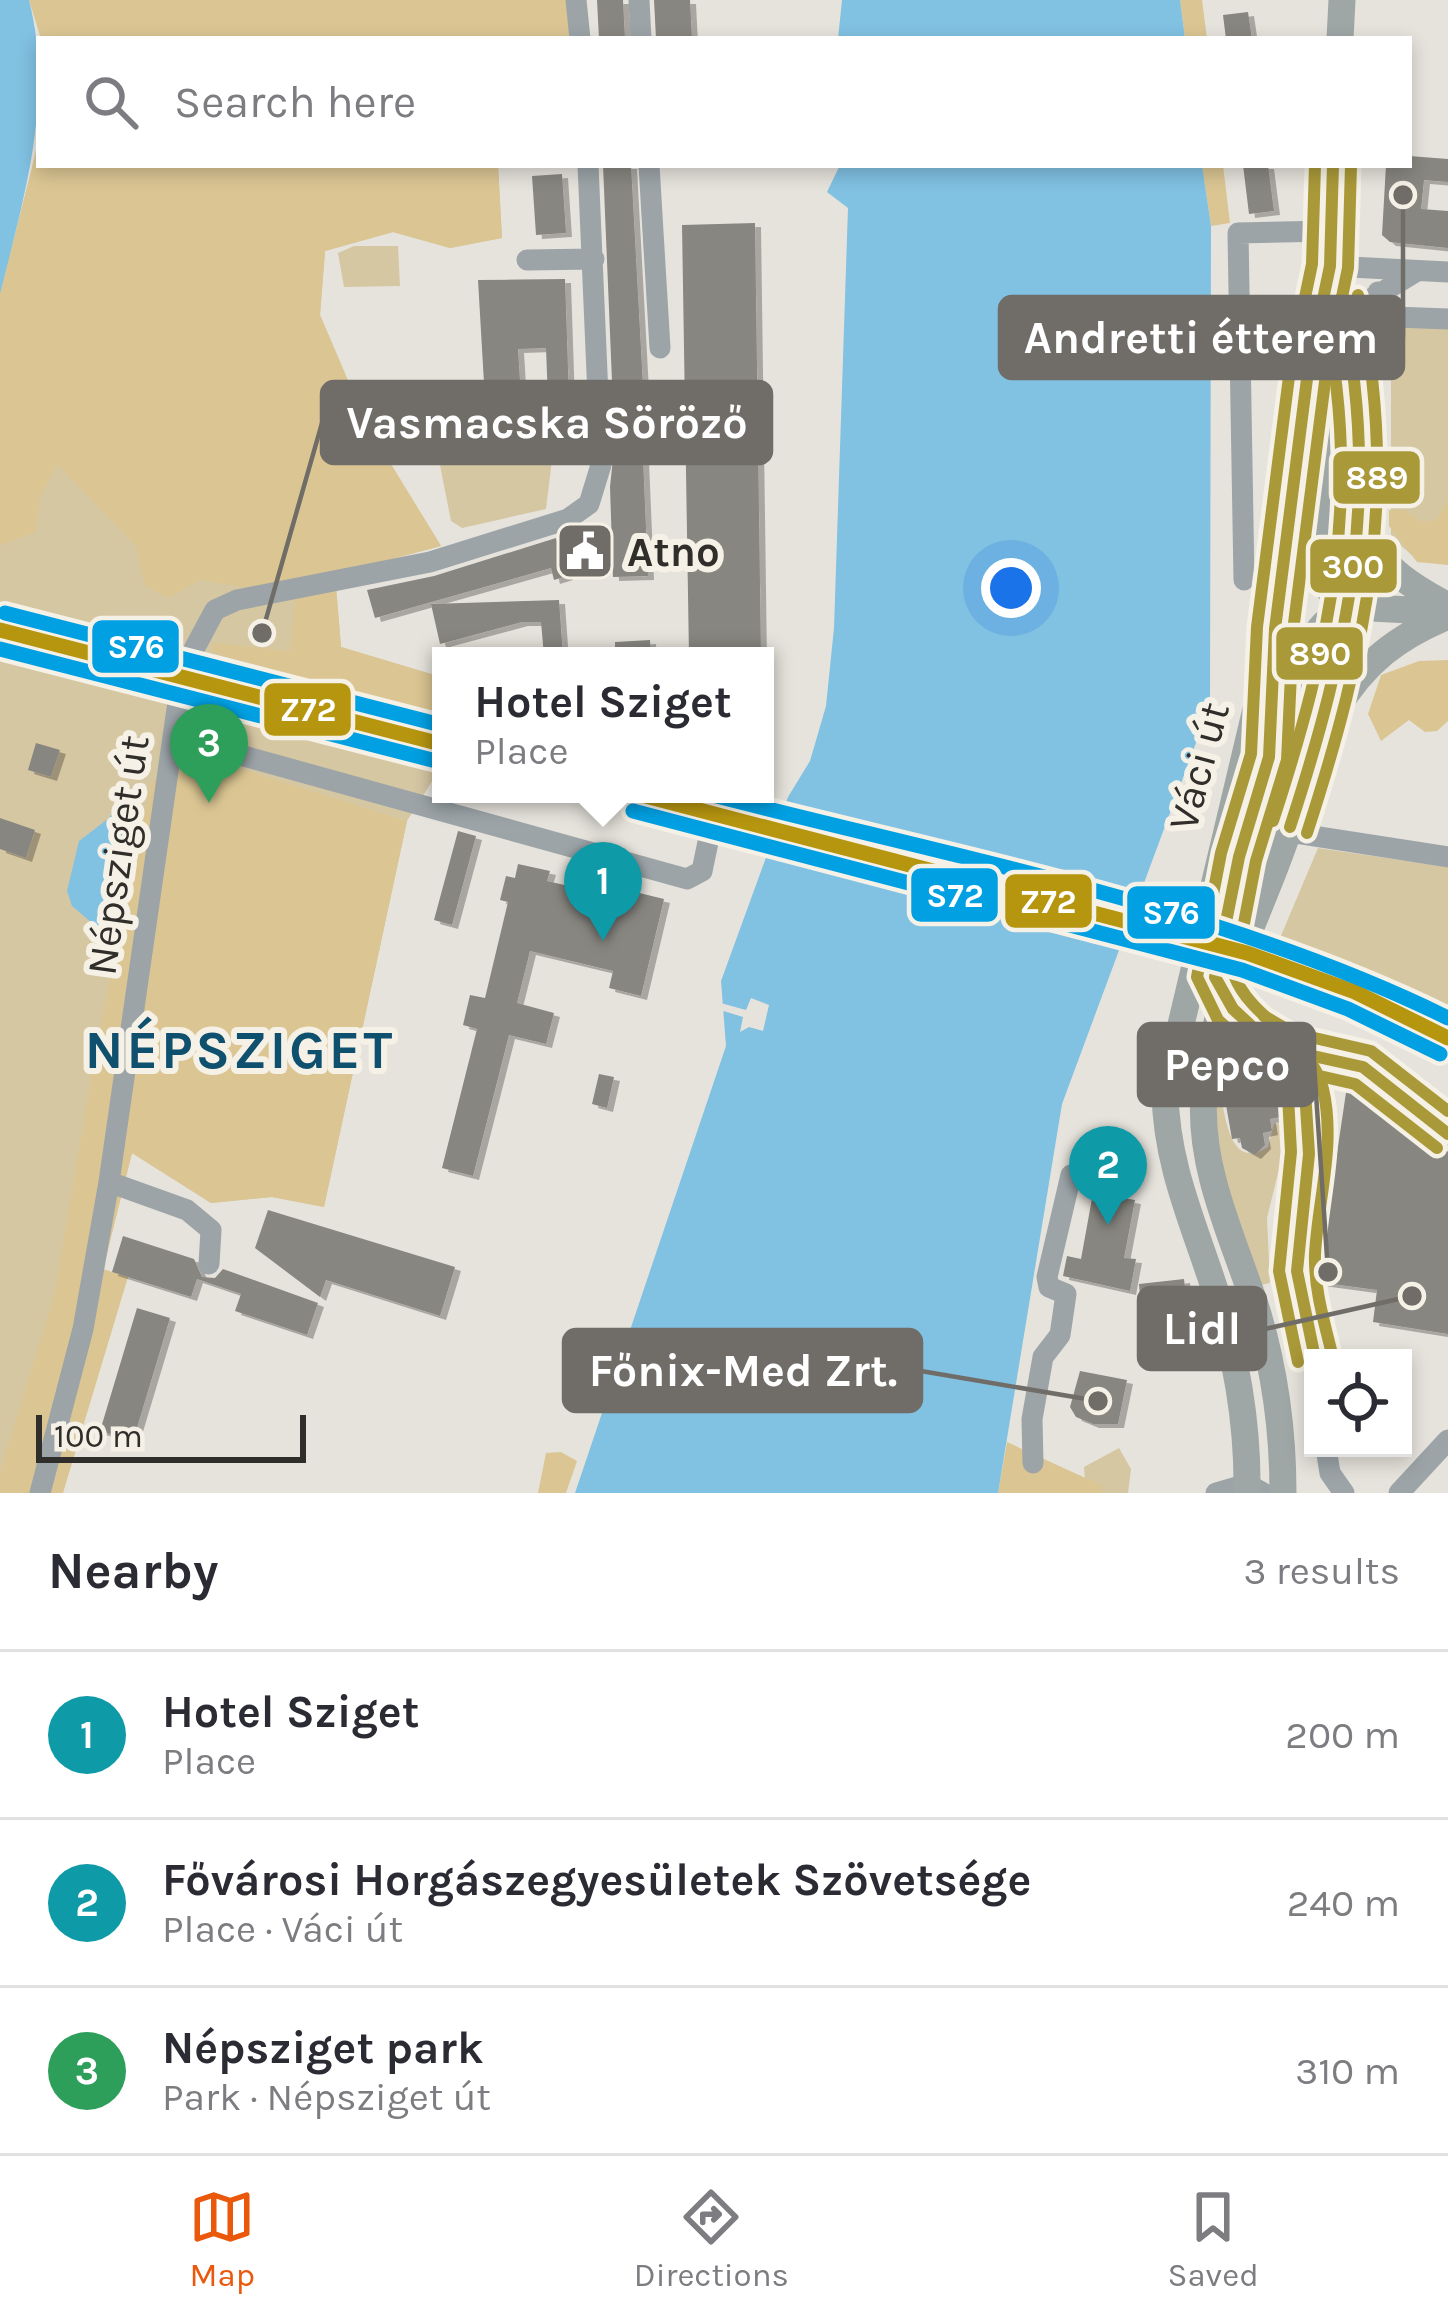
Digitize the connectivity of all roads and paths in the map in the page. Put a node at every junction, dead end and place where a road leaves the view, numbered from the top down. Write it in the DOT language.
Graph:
graph roads {
  1 [pos="576,0"];
  2 [pos="639,0"];
  3 [pos="1342,0"];
  4 [pos="580,36"];
  5 [pos="641,36"];
  6 [pos="1340,36"];
  7 [pos="588,168"];
  8 [pos="649,168"];
  9 [pos="1333,168"];
  10 [pos="1330,231"];
  11 [pos="594,259"];
  12 [pos="527,260"];
  13 [pos="1330,266"];
  14 [pos="1417,271"];
  15 [pos="1448,272"];
  16 [pos="1378,292"];
  17 [pos="1319,316"];
  18 [pos="1448,319"];
  19 [pos="1353,345"];
  20 [pos="660,348"];
  21 [pos="1361,512"];
  22 [pos="1244,580"];
  23 [pos="1352,607"];
  24 [pos="1448,612"];
  25 [pos="1275,628"];
  26 [pos="1324,728"];
  27 [pos="175,736"];
  28 [pos="1269,757"];
  29 [pos="716,803"];
  30 [pos="1288,832"];
  31 [pos="1239,856"];
  32 [pos="1448,857"];
  33 [pos="1205,921"];
  34 [pos="1225,1001"];
  35 [pos="1271,1042"];
  36 [pos="1330,1057"];
  37 [pos="1208,1064"];
  38 [pos="1307,1105"];
  39 [pos="1448,1134"];
  40 [pos="1071,1174"];
  41 [pos="109,1182"];
  42 [pos="209,1264"];
  43 [pos="1312,1349"];
  44 [pos="1448,1440"];
  45 [pos="1328,1457"];
  46 [pos="1033,1463"];
  47 [pos="1252,1490"];
  48 [pos="40,1493"];
  49 [pos="1216,1493"];
  50 [pos="1283,1493"];
  51 [pos="1344,1493"];
  52 [pos="1399,1493"];
  1 -- 4 [label="street"];
  2 -- 5 [label="street"];
  3 -- 6 [label="main road"];
  7 -- 11 [label="street"];
  8 -- 20 [label="street"];
  9 -- 10 [label="main road, Váci út"];
  10 -- 13 [label="main road, Váci út"];
  10 -- 22 [label="street"];
  11 -- 12 [label="street"];
  11 -- 27 [label="street, Népsziget út"];
  13 -- 14 [label="street"];
  13 -- 17 [label="main road, Váci út"];
  13 -- 19 [label="main road, Váci út"];
  14 -- 15 [label="street"];
  14 -- 16 [label="street"];
  16 -- 18 [label="street"];
  16 -- 19 [label="street"];
  17 -- 23 [label="main road"];
  17 -- 25 [label="main road, Váci út"];
  19 -- 21 [label="main road, Váci út"];
  21 -- 23 [label="main road, Váci út"];
  21 -- 24 [label="main road"];
  23 -- 24 [label="main road"];
  23 -- 26 [label="main road, Váci út"];
  23 -- 28 [label="main road"];
  24 -- 26 [label="main road"];
  25 -- 28 [label="main road"];
  25 -- 33 [label="main road, Váci út"];
  26 -- 30 [label="main road, Váci út"];
  27 -- 29 [label="street"];
  27 -- 41 [label="street, Népsziget út"];
  28 -- 31 [label="main road"];
  30 -- 32 [label="street"];
  30 -- 34 [label="main road, Váci út"];
  31 -- 33 [label="main road"];
  31 -- 34 [label="main road"];
  33 -- 47 [label="main road, Váci út"];
  34 -- 35 [label="main road"];
  34 -- 37 [label="main road, Váci út"];
  35 -- 36 [label="street"];
  35 -- 37 [label="main road"];
  35 -- 38 [label="street"];
  36 -- 38 [label="street"];
  36 -- 39 [label="street"];
  37 -- 50 [label="main road, Váci út"];
  38 -- 43 [label="street"];
  40 -- 46 [label="street"];
  41 -- 42 [label="street"];
  41 -- 48 [label="street, Népsziget út"];
  44 -- 52 [label="street"];
  45 -- 51 [label="street"];
  47 -- 49 [label="street"];
}
